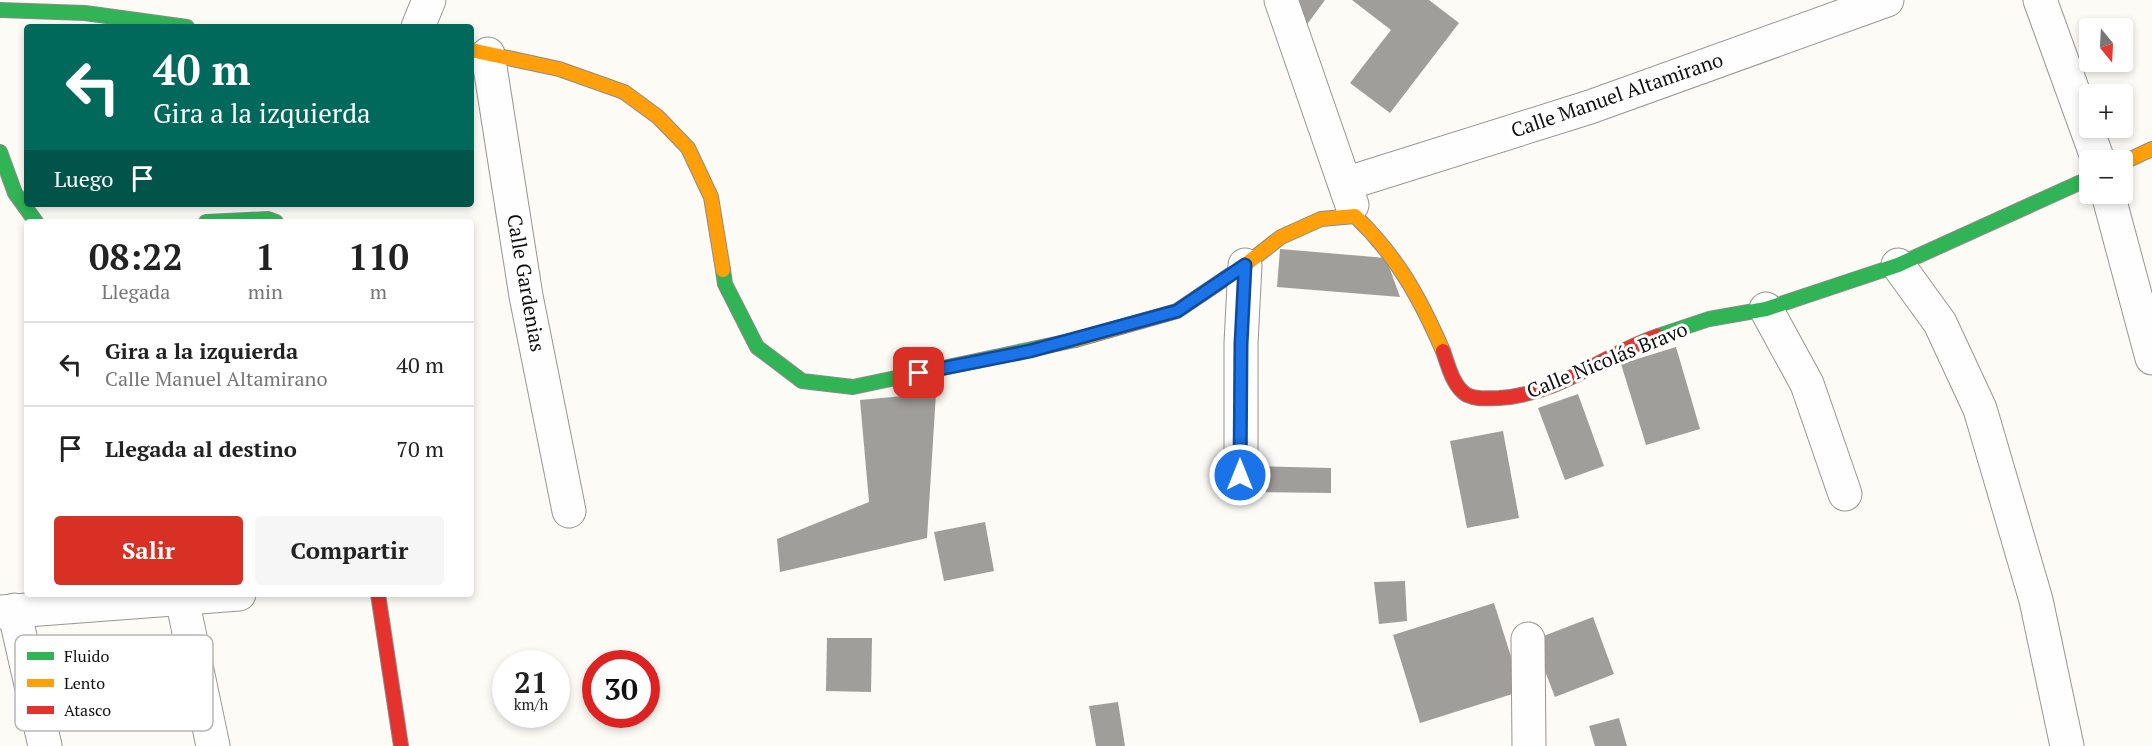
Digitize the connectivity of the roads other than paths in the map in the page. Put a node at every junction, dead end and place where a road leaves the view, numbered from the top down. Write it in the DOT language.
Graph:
graph roads {
  1 [pos="429,0"];
  2 [pos="1281,0"];
  3 [pos="1887,0"];
  4 [pos="2040,0"];
  5 [pos="0,10"];
  6 [pos="165,24"];
  7 [pos="418,24"];
  8 [pos="480,52"];
  9 [pos="2152,148"];
  10 [pos="2094,150"];
  11 [pos="0,152"];
  12 [pos="2133,158"];
  13 [pos="2079,183"];
  14 [pos="1345,184"];
  15 [pos="2111,204"];
  16 [pos="24,205"];
  17 [pos="1355,216"];
  18 [pos="1245,265"];
  19 [pos="1898,265"];
  20 [pos="1766,309"];
  21 [pos="2152,358"];
  22 [pos="1240,475"];
  23 [pos="1845,494"];
  24 [pos="569,511"];
  25 [pos="169,597"];
  26 [pos="181,597"];
  27 [pos="378,597"];
  28 [pos="7,611"];
  29 [pos="189,635"];
  30 [pos="15,639"];
  31 [pos="1528,639"];
  32 [pos="41,731"];
  33 [pos="210,731"];
  34 [pos="45,746"];
  35 [pos="213,746"];
  36 [pos="401,746"];
  37 [pos="1529,746"];
  38 [pos="2067,746"];
  1 -- 7 [label="street"];
  2 -- 14 [label="street, Calle Nicolás Bravo"];
  3 -- 14 [label="street, Calle Manuel Altamirano"];
  4 -- 10 [label="street"];
  5 -- 6 [label="street"];
  8 -- 18 [label="street"];
  8 -- 24 [label="street, Calle Gardenias"];
  9 -- 12 [label="street"];
  11 -- 16 [label="street"];
  13 -- 19 [label="street, Calle Nicolás Bravo"];
  14 -- 17 [label="street, Calle Nicolás Bravo"];
  15 -- 21 [label="street"];
  17 -- 18 [label="street"];
  17 -- 20 [label="street, Calle Nicolás Bravo"];
  18 -- 22 [label="street"];
  19 -- 20 [label="street, Calle Nicolás Bravo"];
  19 -- 38 [label="street"];
  20 -- 23 [label="street"];
  25 -- 28 [label="street"];
  26 -- 29 [label="street"];
  27 -- 36 [label="street"];
  28 -- 30 [label="street"];
  31 -- 37 [label="street"];
  32 -- 34 [label="street"];
  33 -- 35 [label="street"];
}
